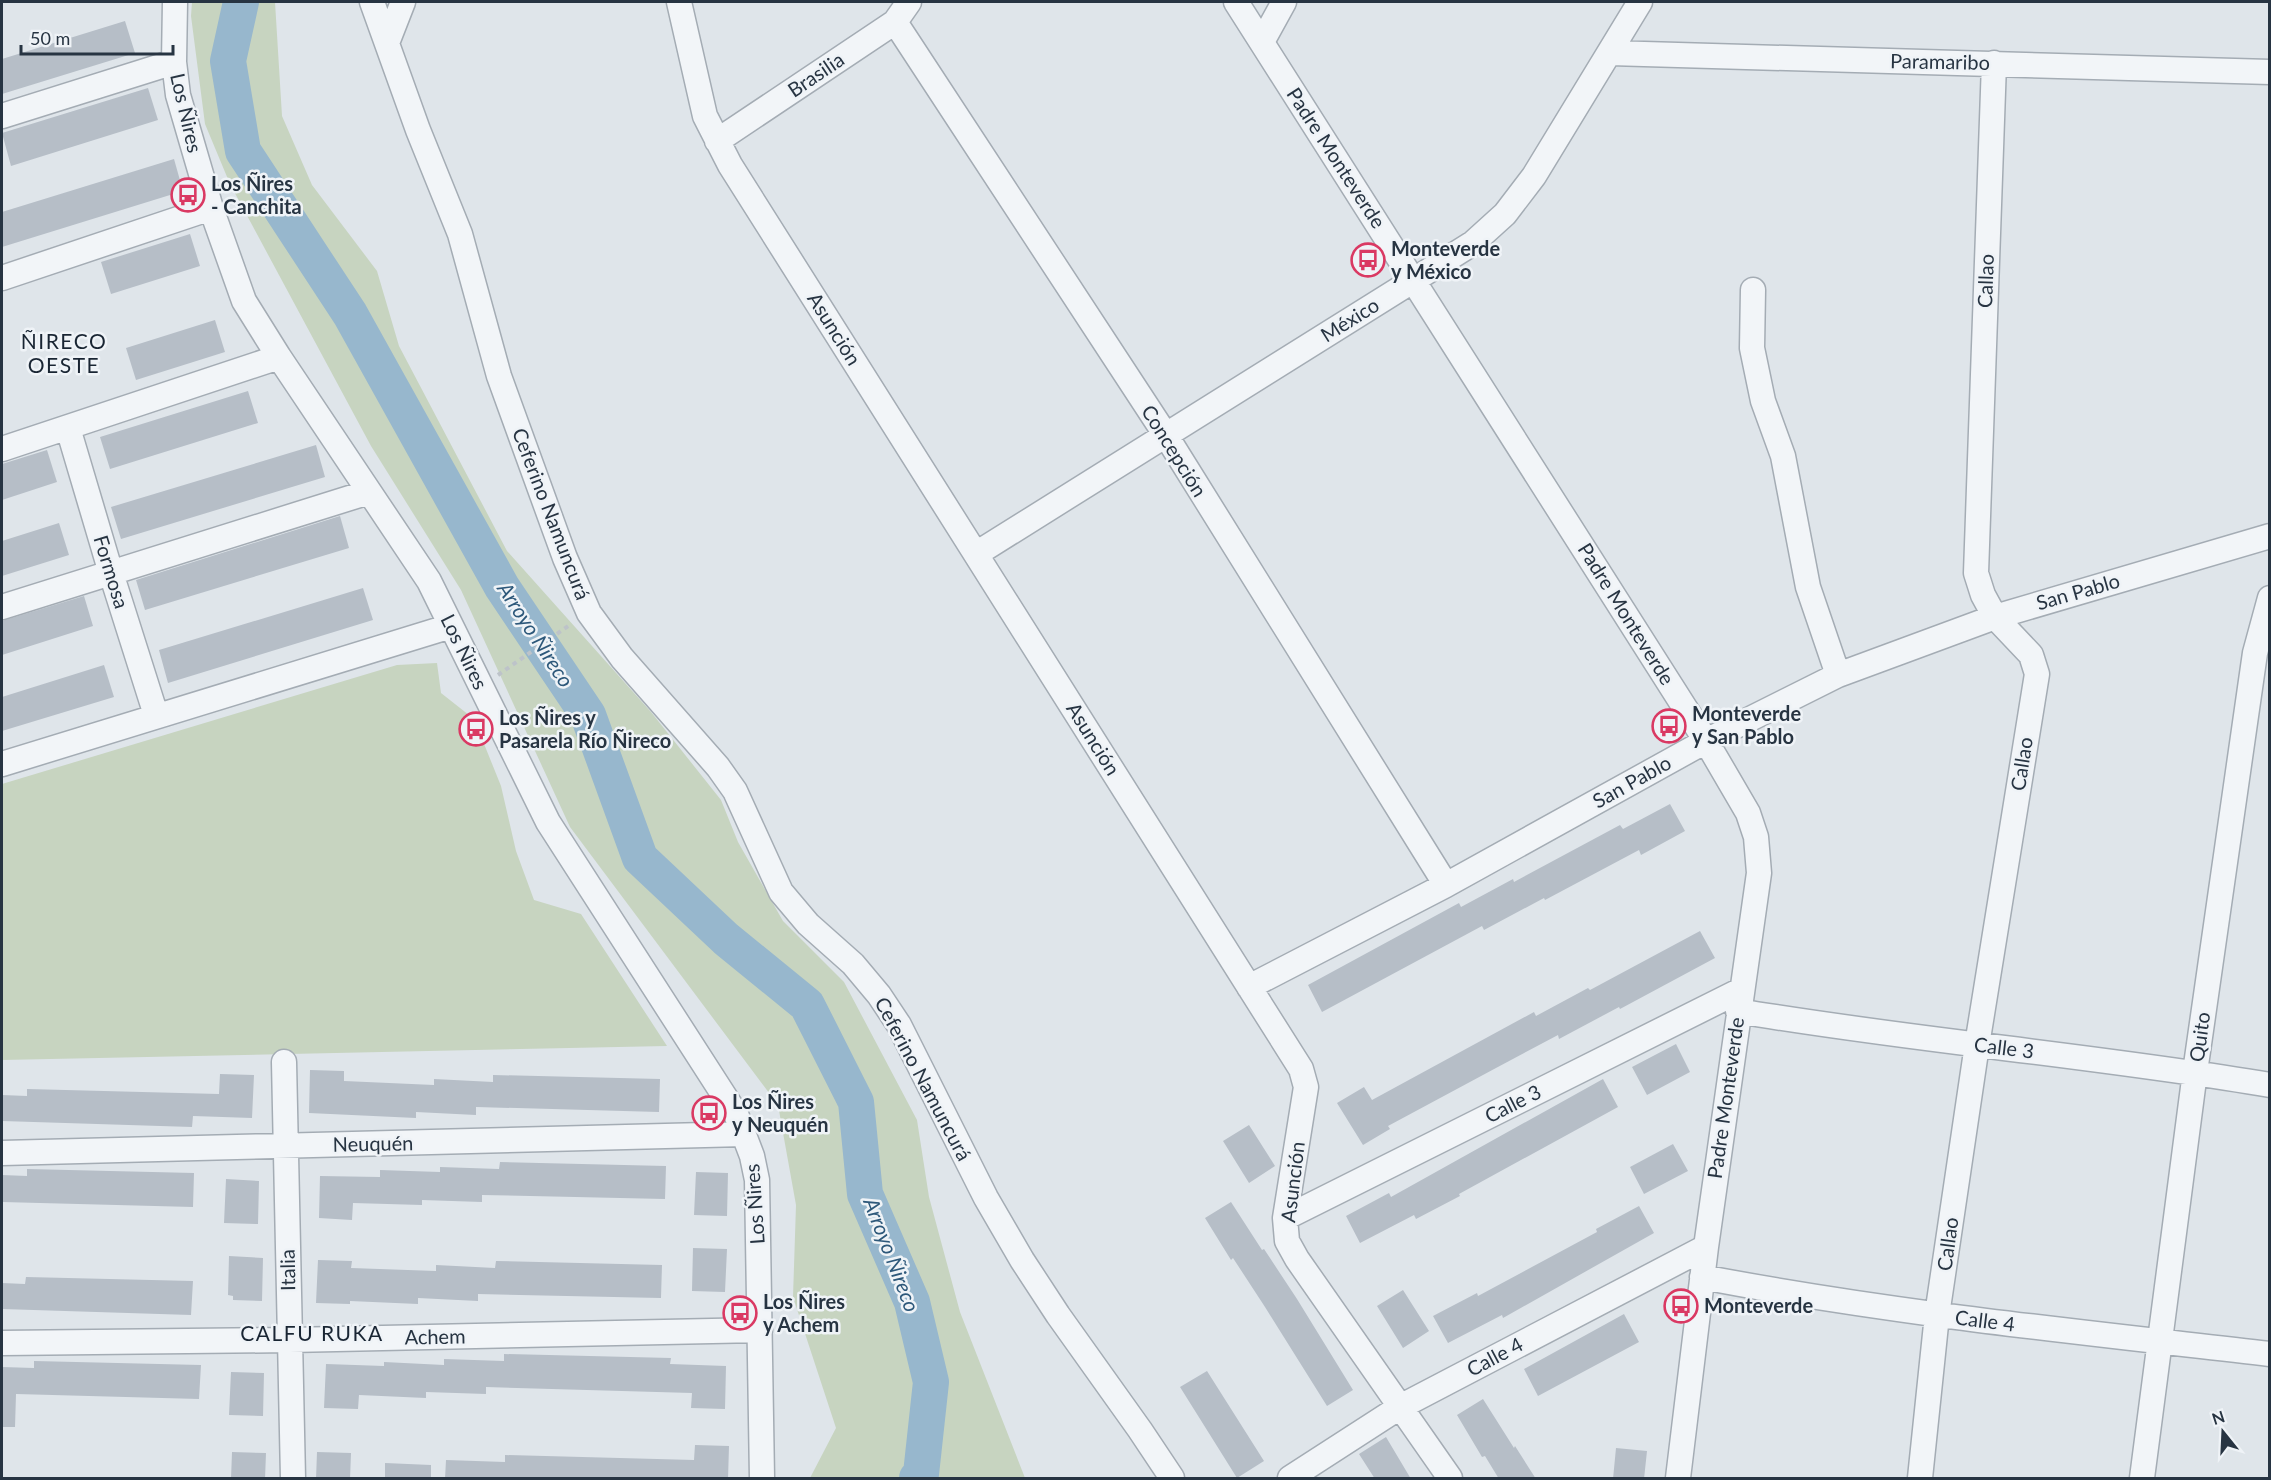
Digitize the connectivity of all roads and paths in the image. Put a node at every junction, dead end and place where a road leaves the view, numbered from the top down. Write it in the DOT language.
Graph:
graph roads {
  1 [pos="175,2"];
  2 [pos="372,2"];
  3 [pos="403,2"];
  4 [pos="679,2"];
  5 [pos="909,2"];
  6 [pos="1236,2"];
  7 [pos="1284,2"];
  8 [pos="1640,2"];
  9 [pos="895,22"];
  10 [pos="1262,42"];
  11 [pos="387,43"];
  12 [pos="1610,53"];
  13 [pos="174,62"];
  14 [pos="1994,63"];
  15 [pos="2270,72"];
  16 [pos="2,116"];
  17 [pos="717,141"];
  18 [pos="211,208"];
  19 [pos="2,278"];
  20 [pos="1414,281"];
  21 [pos="1753,290"];
  22 [pos="279,357"];
  23 [pos="68,428"];
  24 [pos="1164,434"];
  25 [pos="2,449"];
  26 [pos="369,492"];
  27 [pos="2270,536"];
  28 [pos="976,554"];
  29 [pos="111,573"];
  30 [pos="2270,598"];
  31 [pos="2,607"];
  32 [pos="1995,617"];
  33 [pos="451,626"];
  34 [pos="558,632"];
  35 [pos="1838,675"];
  36 [pos="481,687"];
  37 [pos="156,715"];
  38 [pos="1706,741"];
  39 [pos="2,764"];
  40 [pos="1446,885"];
  41 [pos="1250,987"];
  42 [pos="1740,1001"];
  43 [pos="1977,1045"];
  44 [pos="284,1062"];
  45 [pos="2195,1072"];
  46 [pos="2270,1085"];
  47 [pos="744,1134"];
  48 [pos="285,1146"];
  49 [pos="2,1153"];
  50 [pos="1285,1218"];
  51 [pos="1706,1247"];
  52 [pos="1702,1277"];
  53 [pos="1937,1315"];
  54 [pos="760,1330"];
  55 [pos="290,1340"];
  56 [pos="2159,1341"];
  57 [pos="2,1343"];
  58 [pos="2270,1354"];
  59 [pos="1400,1407"];
  60 [pos="293,1479"];
  61 [pos="762,1479"];
  62 [pos="1172,1479"];
  63 [pos="1290,1479"];
  64 [pos="1450,1479"];
  65 [pos="1678,1479"];
  66 [pos="1920,1479"];
  67 [pos="2142,1479"];
  1 -- 13 [label="street, Los Ñires"];
  2 -- 11 [label="street, Ceferino Namuncurá"];
  3 -- 11 [label="street"];
  4 -- 17 [label="street, Asunción"];
  5 -- 9 [label="street, Brasilia"];
  6 -- 10 [label="street, Padre Monteverde"];
  7 -- 10 [label="street"];
  8 -- 12 [label="street, México"];
  9 -- 17 [label="street, Brasilia"];
  9 -- 24 [label="street, Concepción"];
  10 -- 20 [label="street, Padre Monteverde"];
  11 -- 62 [label="street, Ceferino Namuncurá"];
  12 -- 14 [label="street, Paramaribo"];
  12 -- 20 [label="street, México"];
  13 -- 16 [label="street"];
  13 -- 18 [label="street, Los Ñires"];
  14 -- 15 [label="street, Paramaribo"];
  14 -- 32 [label="street, Callao"];
  17 -- 28 [label="street, Asunción"];
  18 -- 19 [label="street"];
  18 -- 22 [label="street, Los Ñires"];
  20 -- 24 [label="street, México"];
  20 -- 38 [label="street, Padre Monteverde"];
  21 -- 35 [label="street"];
  22 -- 23 [label="street"];
  22 -- 26 [label="street, Los Ñires"];
  23 -- 25 [label="street"];
  23 -- 29 [label="street, Formosa"];
  24 -- 28 [label="street, México"];
  24 -- 40 [label="street, Concepción"];
  26 -- 29 [label="street"];
  26 -- 33 [label="street, Los Ñires"];
  27 -- 32 [label="street, San Pablo"];
  28 -- 41 [label="street, Asunción"];
  29 -- 31 [label="street"];
  29 -- 37 [label="street, Formosa"];
  30 -- 45 [label="street, Quito"];
  32 -- 35 [label="street, San Pablo"];
  32 -- 43 [label="street, Callao"];
  33 -- 36 [label="street, Los Ñires"];
  33 -- 37 [label="street"];
  34 -- 36 [label="path"];
  35 -- 38 [label="street, San Pablo"];
  36 -- 47 [label="street, Los Ñires"];
  37 -- 39 [label="street"];
  38 -- 40 [label="street, San Pablo"];
  38 -- 42 [label="street, Padre Monteverde"];
  40 -- 41 [label="street, San Pablo"];
  41 -- 50 [label="street, Asunción"];
  42 -- 43 [label="street, Calle 3"];
  42 -- 50 [label="street, Calle 3"];
  42 -- 51 [label="street, Padre Monteverde"];
  43 -- 45 [label="street, Calle 3"];
  43 -- 53 [label="street, Callao"];
  44 -- 48 [label="street, Italia"];
  45 -- 46 [label="street, Calle 3"];
  45 -- 56 [label="street, Quito"];
  47 -- 48 [label="street, Neuquén"];
  47 -- 54 [label="street, Los Ñires"];
  48 -- 49 [label="street, Neuquén"];
  48 -- 55 [label="street, Italia"];
  50 -- 59 [label="street, Asunción"];
  51 -- 52 [label="street, Padre Monteverde"];
  51 -- 59 [label="street, Calle 4"];
  52 -- 53 [label="street, Calle 4"];
  52 -- 65 [label="street, Padre Monteverde"];
  53 -- 56 [label="street, Calle 4"];
  53 -- 66 [label="street, Callao"];
  54 -- 55 [label="street, Achem"];
  54 -- 61 [label="street, Los Ñires"];
  55 -- 57 [label="street, Achem"];
  55 -- 60 [label="street, Italia"];
  56 -- 58 [label="street, Calle 4"];
  56 -- 67 [label="street, Quito"];
  59 -- 63 [label="street, Calle 4"];
  59 -- 64 [label="street, Asunción"];
}
